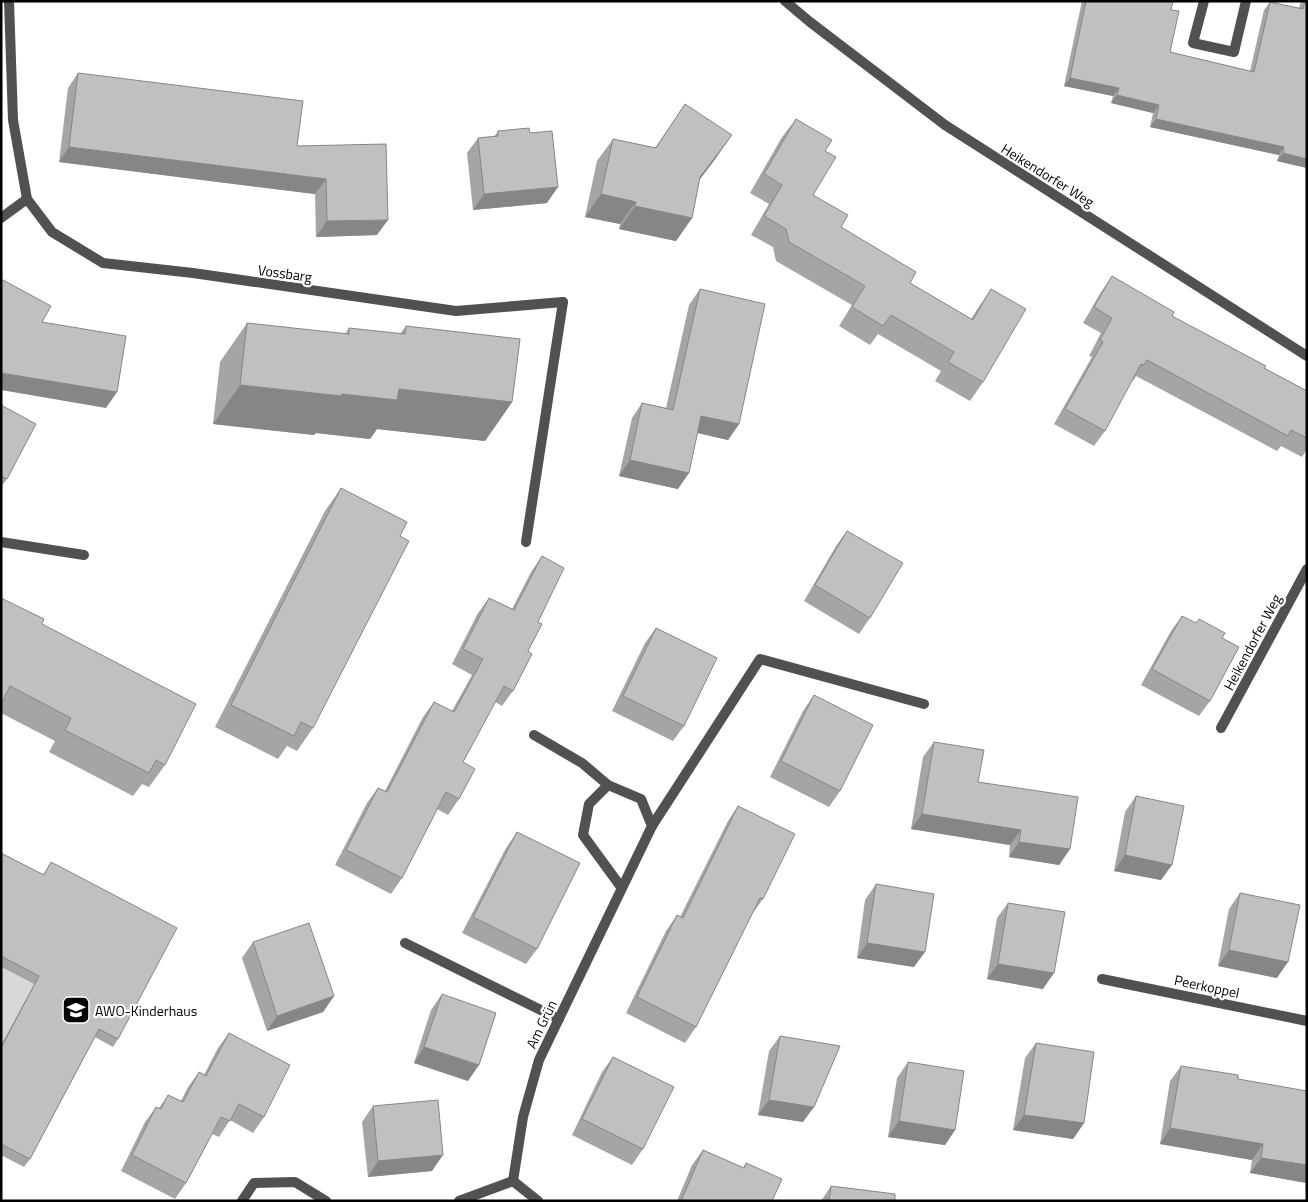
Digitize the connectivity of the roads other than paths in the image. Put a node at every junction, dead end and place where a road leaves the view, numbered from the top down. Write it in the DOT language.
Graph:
graph roads {
  1 [pos="9,1"];
  2 [pos="785,1"];
  3 [pos="1204,1"];
  4 [pos="1246,1"];
  5 [pos="27,199"];
  6 [pos="1,218"];
  7 [pos="1307,356"];
  8 [pos="1,542"];
  9 [pos="526,542"];
  10 [pos="84,555"];
  11 [pos="1307,570"];
  12 [pos="924,704"];
  13 [pos="1221,728"];
  14 [pos="534,735"];
  15 [pos="608,785"];
  16 [pos="652,826"];
  17 [pos="622,887"];
  18 [pos="405,942"];
  19 [pos="1102,979"];
  20 [pos="559,1020"];
  21 [pos="1307,1021"];
  22 [pos="513,1181"];
  23 [pos="242,1201"];
  24 [pos="326,1201"];
  25 [pos="459,1201"];
  26 [pos="538,1201"];
  1 -- 5 [label="street, Vossbarg"];
  2 -- 7 [label="street, Heikendorfer Weg"];
  3 -- 4 [label="street"];
  5 -- 6 [label="street"];
  5 -- 9 [label="street, Vossbarg"];
  8 -- 10 [label="street"];
  11 -- 13 [label="street, Heikendorfer Weg"];
  12 -- 16 [label="street, Am Grün"];
  14 -- 15 [label="street"];
  15 -- 16 [label="street"];
  15 -- 17 [label="street"];
  16 -- 17 [label="street, Am Grün"];
  17 -- 20 [label="street, Am Grün"];
  18 -- 20 [label="street"];
  19 -- 21 [label="street, Peerkoppel"];
  20 -- 22 [label="street, Am Grün"];
  22 -- 25 [label="street"];
  22 -- 26 [label="street"];
  23 -- 24 [label="street"];
}
